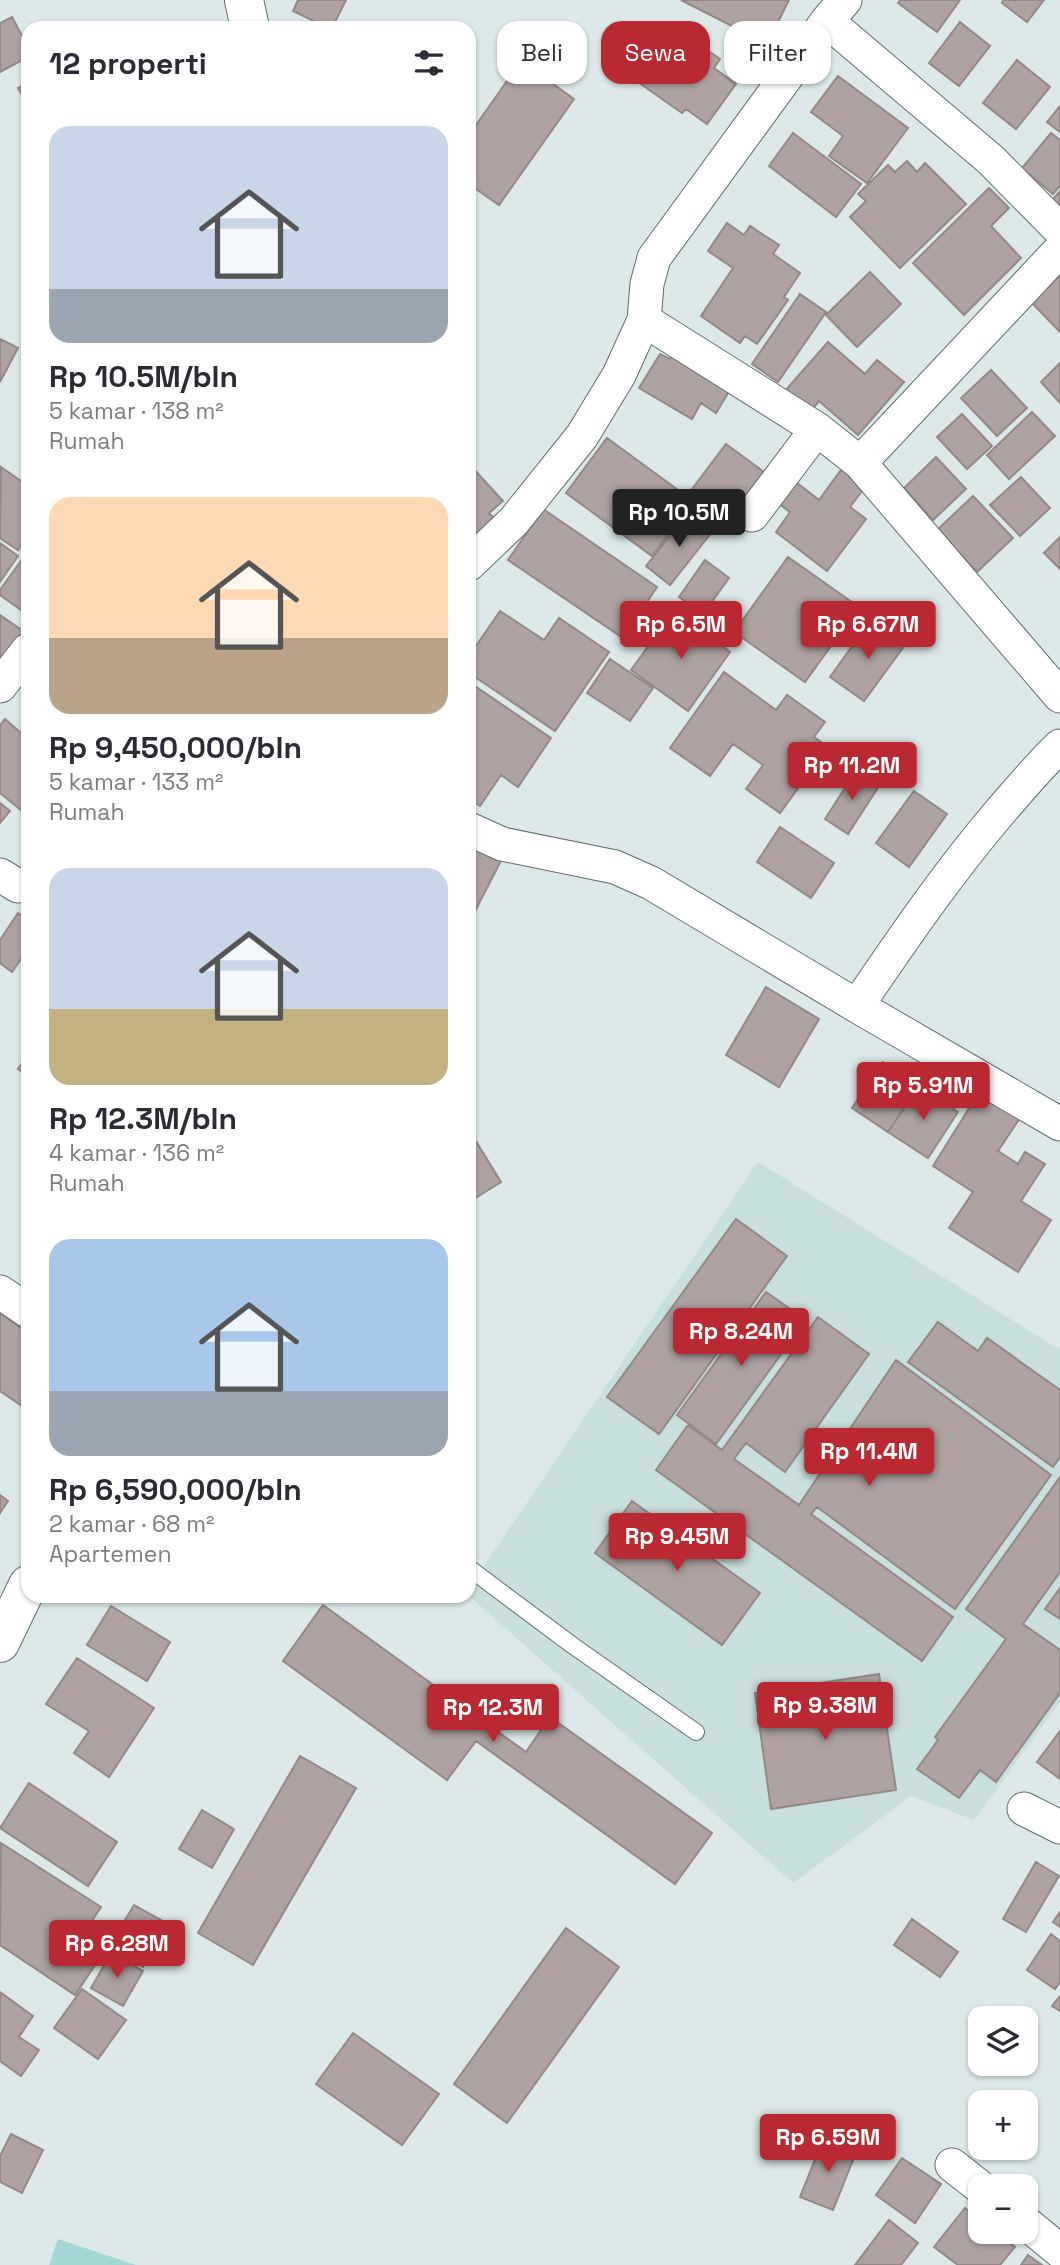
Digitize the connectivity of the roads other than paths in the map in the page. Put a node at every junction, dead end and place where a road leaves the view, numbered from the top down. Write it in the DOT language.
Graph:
graph roads {
  1 [pos="244,0"];
  2 [pos="836,11"];
  3 [pos="248,21"];
  4 [pos="1060,230"];
  5 [pos="1060,250"];
  6 [pos="644,320"];
  7 [pos="817,429"];
  8 [pos="860,463"];
  9 [pos="752,515"];
  10 [pos="476,557"];
  11 [pos="21,659"];
  12 [pos="0,687"];
  13 [pos="1060,696"];
  14 [pos="1060,746"];
  15 [pos="476,833"];
  16 [pos="857,1006"];
  17 [pos="1060,1124"];
  18 [pos="0,1292"];
  19 [pos="21,1306"];
  20 [pos="476,1573"];
  21 [pos="21,1597"];
  22 [pos="3,1627"];
  23 [pos="696,1732"];
  24 [pos="1024,1809"];
  25 [pos="1060,1827"];
  26 [pos="952,2165"];
  27 [pos="968,2178"];
  28 [pos="1038,2233"];
  29 [pos="1060,2250"];
  1 -- 3 [label="street"];
  2 -- 4 [label="street"];
  2 -- 6 [label="street"];
  5 -- 8 [label="street"];
  6 -- 7 [label="street"];
  6 -- 10 [label="street"];
  7 -- 8 [label="street"];
  7 -- 9 [label="street"];
  8 -- 13 [label="street"];
  11 -- 12 [label="street"];
  14 -- 16 [label="street"];
  15 -- 16 [label="street"];
  16 -- 17 [label="street"];
  18 -- 19 [label="street"];
  20 -- 23 [label="lane"];
  21 -- 22 [label="street"];
  24 -- 25 [label="street"];
  26 -- 27 [label="street"];
  28 -- 29 [label="street"];
}
